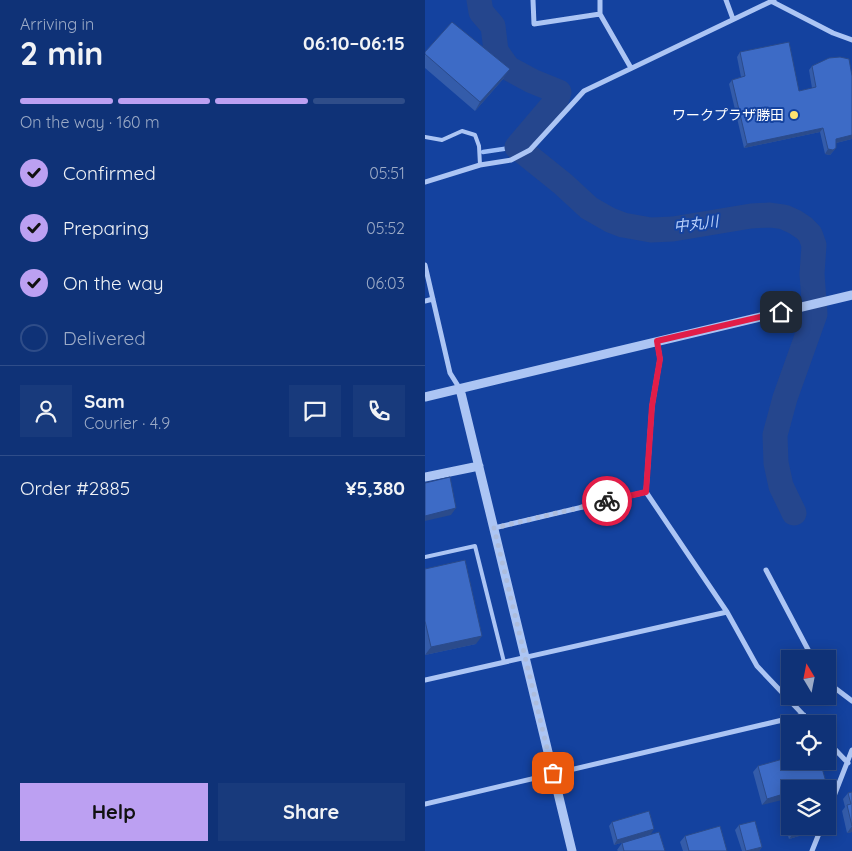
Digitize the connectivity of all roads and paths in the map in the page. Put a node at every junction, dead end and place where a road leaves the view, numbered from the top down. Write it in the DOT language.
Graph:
graph roads {
  1 [pos="533,0"];
  2 [pos="600,0"];
  3 [pos="726,0"];
  4 [pos="773,1"];
  5 [pos="600,14"];
  6 [pos="733,19"];
  7 [pos="852,40"];
  8 [pos="631,68"];
  9 [pos="425,137"];
  10 [pos="480,165"];
  11 [pos="425,182"];
  12 [pos="425,265"];
  13 [pos="852,294"];
  14 [pos="433,299"];
  15 [pos="425,301"];
  16 [pos="657,341"];
  17 [pos="460,389"];
  18 [pos="425,398"];
  19 [pos="479,466"];
  20 [pos="425,477"];
  21 [pos="646,492"];
  22 [pos="494,528"];
  23 [pos="425,557"];
  24 [pos="766,570"];
  25 [pos="727,612"];
  26 [pos="808,650"];
  27 [pos="525,657"];
  28 [pos="504,662"];
  29 [pos="425,680"];
  30 [pos="836,689"];
  31 [pos="852,701"];
  32 [pos="804,715"];
  33 [pos="781,720"];
  34 [pos="836,749"];
  35 [pos="852,750"];
  36 [pos="850,764"];
  37 [pos="553,773"];
  38 [pos="836,794"];
  39 [pos="425,804"];
  40 [pos="819,835"];
  41 [pos="572,851"];
  42 [pos="813,851"];
  1 -- 5 [label="street"];
  2 -- 5 [label="street"];
  3 -- 6 [label="street"];
  4 -- 6 [label="street"];
  4 -- 7 [label="street"];
  5 -- 8 [label="street"];
  6 -- 8 [label="street"];
  8 -- 10 [label="street"];
  9 -- 10 [label="lane"];
  10 -- 11 [label="street"];
  12 -- 14 [label="street"];
  13 -- 16 [label="street"];
  14 -- 15 [label="street"];
  14 -- 17 [label="street"];
  16 -- 17 [label="street"];
  16 -- 21 [label="street"];
  17 -- 18 [label="street"];
  17 -- 19 [label="street"];
  19 -- 20 [label="street"];
  19 -- 22 [label="street"];
  21 -- 22 [label="street"];
  21 -- 25 [label="street"];
  22 -- 27 [label="street"];
  23 -- 28 [label="lane"];
  24 -- 26 [label="street"];
  25 -- 27 [label="street"];
  25 -- 32 [label="street"];
  27 -- 28 [label="street"];
  27 -- 37 [label="street"];
  28 -- 29 [label="street"];
  30 -- 31 [label="street"];
  33 -- 37 [label="street"];
  34 -- 36 [label="street"];
  35 -- 36 [label="street"];
  36 -- 38 [label="street"];
  37 -- 39 [label="street"];
  37 -- 41 [label="street"];
  40 -- 42 [label="street"];
}
